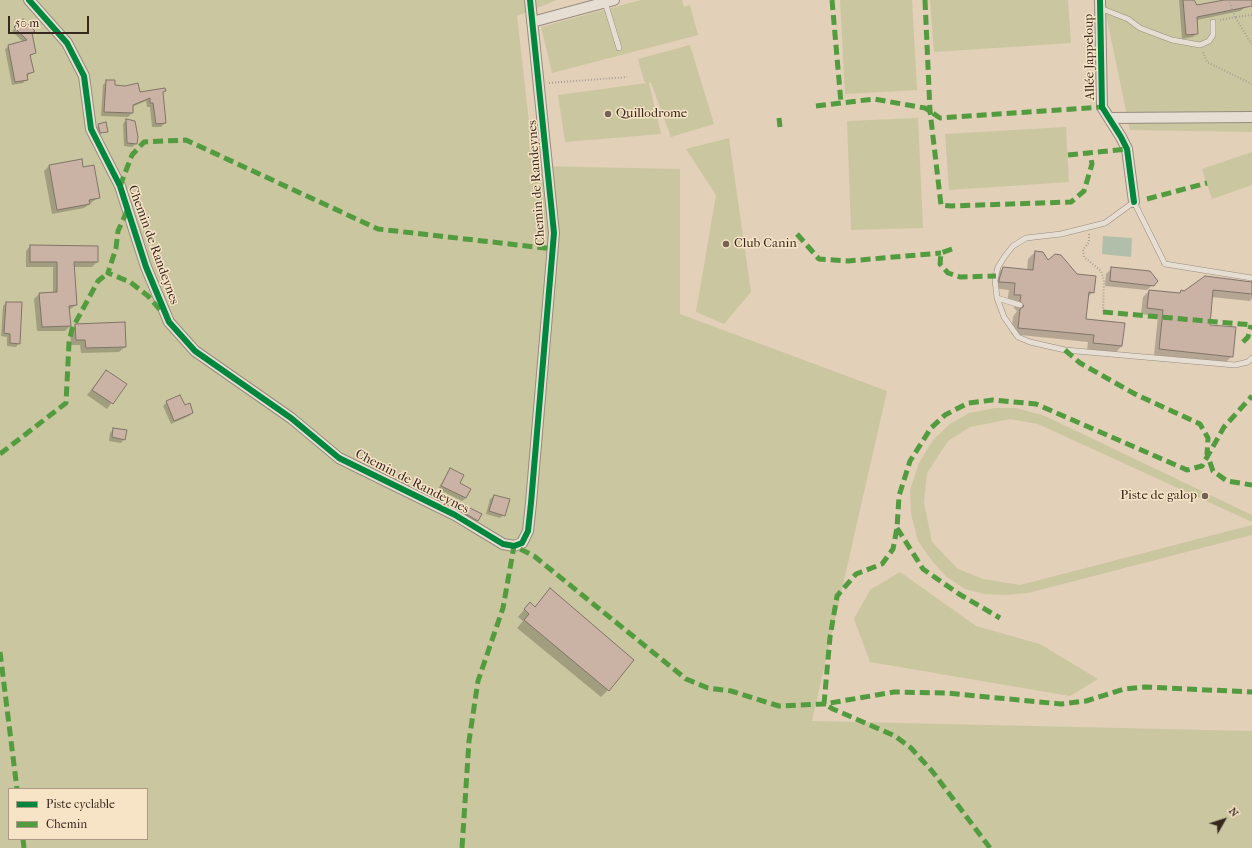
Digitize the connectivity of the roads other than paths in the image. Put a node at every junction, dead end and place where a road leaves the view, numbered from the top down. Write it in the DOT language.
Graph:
graph roads {
  1 [pos="29,0"];
  2 [pos="530,0"];
  3 [pos="609,1"];
  4 [pos="1100,4"];
  5 [pos="532,22"];
  6 [pos="1213,22"];
  7 [pos="619,48"];
  8 [pos="1252,117"];
  9 [pos="1109,118"];
  10 [pos="1134,202"];
  11 [pos="1252,278"];
  12 [pos="998,298"];
  13 [pos="1020,305"];
  14 [pos="1252,358"];
  1 -- 5 [label="street, Chemin de Randeynes"];
  2 -- 5 [label="street, Chemin de Randeynes"];
  3 -- 5 [label="street"];
  3 -- 7 [label="lane"];
  4 -- 6 [label="lane"];
  4 -- 9 [label="street, Allée Jappeloup"];
  8 -- 9 [label="street"];
  9 -- 10 [label="street, Allée Jappeloup"];
  10 -- 11 [label="lane"];
  10 -- 12 [label="lane"];
  12 -- 13 [label="lane"];
  12 -- 14 [label="lane"];
}
